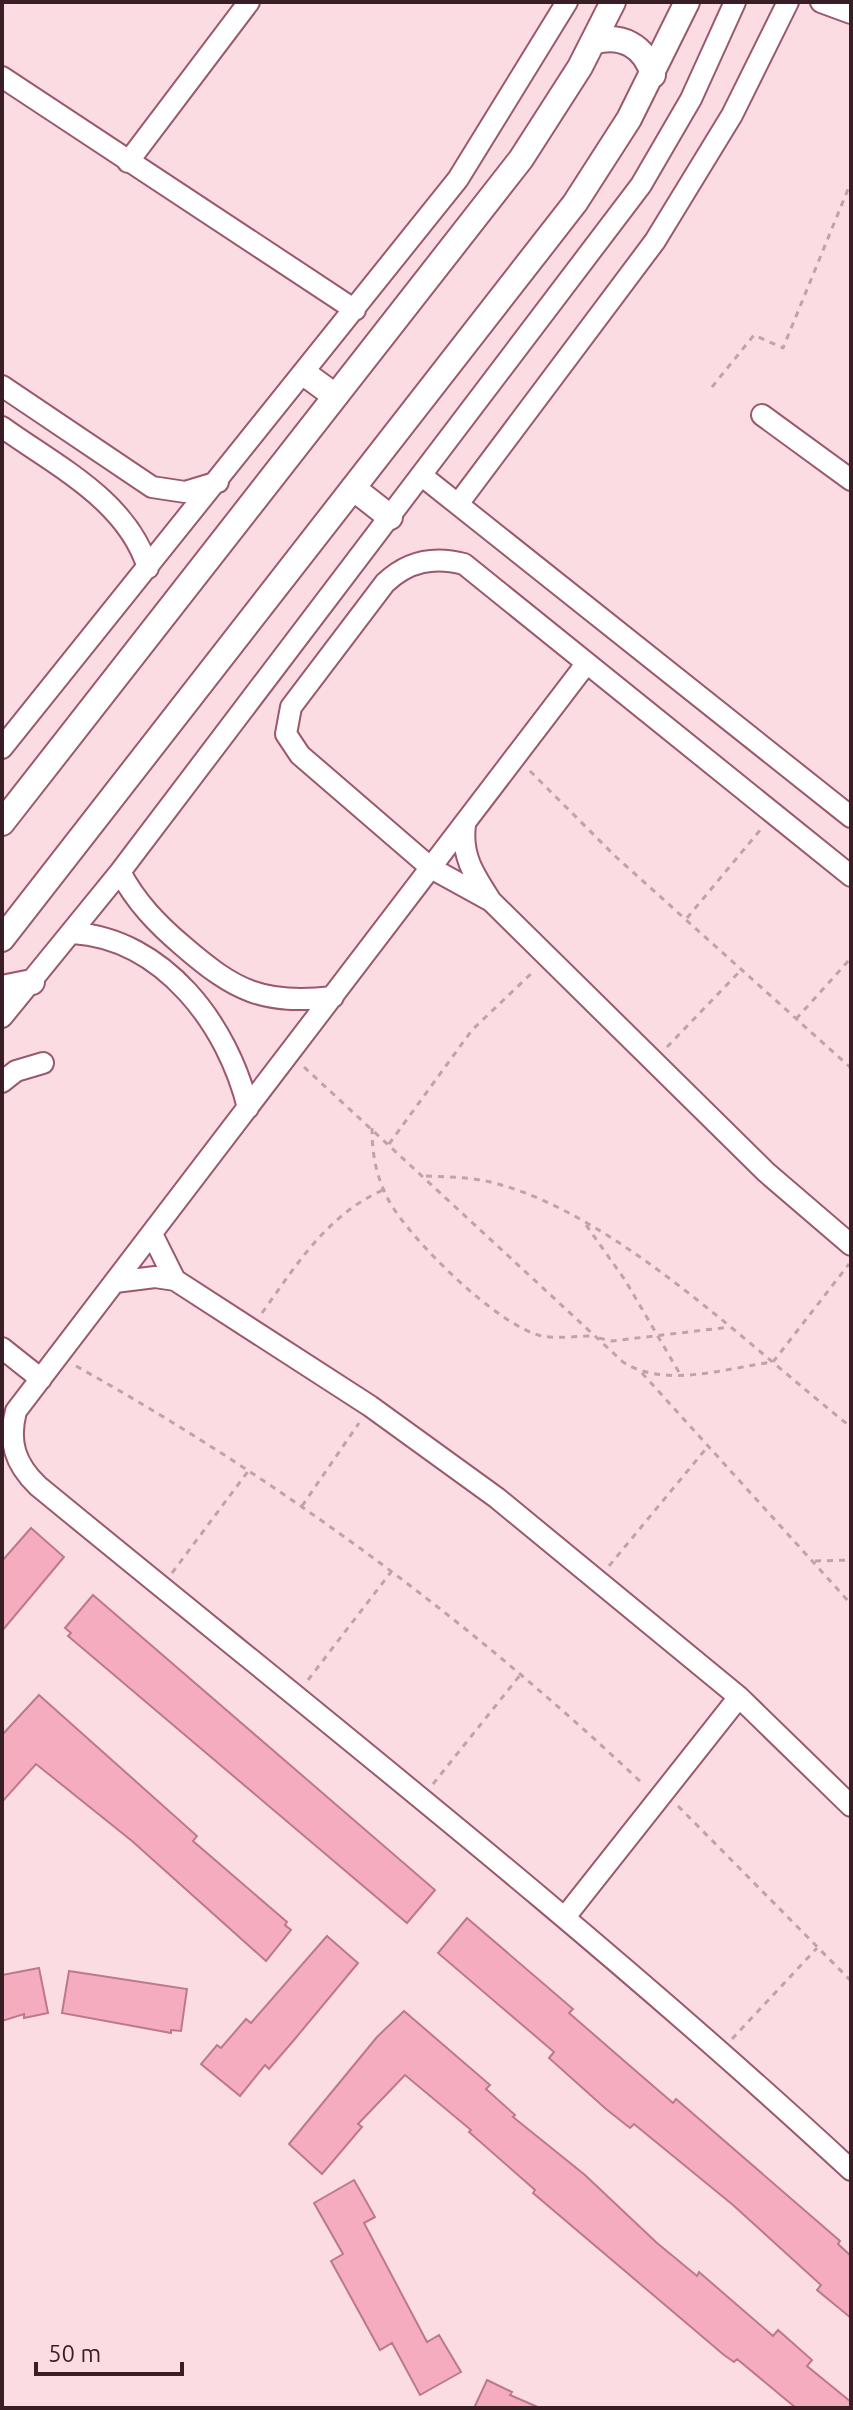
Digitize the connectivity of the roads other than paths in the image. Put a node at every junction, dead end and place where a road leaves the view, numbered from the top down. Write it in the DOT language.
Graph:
graph roads {
  1 [pos="249,2"];
  2 [pos="567,2"];
  3 [pos="613,2"];
  4 [pos="687,2"];
  5 [pos="735,2"];
  6 [pos="788,2"];
  7 [pos="821,2"];
  8 [pos="851,13"];
  9 [pos="593,42"];
  10 [pos="653,75"];
  11 [pos="2,77"];
  12 [pos="128,162"];
  13 [pos="355,310"];
  14 [pos="305,374"];
  15 [pos="2,386"];
  16 [pos="335,396"];
  17 [pos="762,415"];
  18 [pos="2,427"];
  19 [pos="421,475"];
  20 [pos="851,480"];
  21 [pos="218,482"];
  22 [pos="353,488"];
  23 [pos="458,504"];
  24 [pos="390,517"];
  25 [pos="148,568"];
  26 [pos="586,664"];
  27 [pos="2,748"];
  28 [pos="851,817"];
  29 [pos="2,823"];
  30 [pos="465,825"];
  31 [pos="431,868"];
  32 [pos="120,872"];
  33 [pos="851,876"];
  34 [pos="491,901"];
  35 [pos="151,917"];
  36 [pos="73,933"];
  37 [pos="2,939"];
  38 [pos="128,945"];
  39 [pos="32,982"];
  40 [pos="230,984"];
  41 [pos="2,988"];
  42 [pos="333,997"];
  43 [pos="206,1013"];
  44 [pos="2,1017"];
  45 [pos="43,1063"];
  46 [pos="2,1082"];
  47 [pos="248,1108"];
  48 [pos="152,1234"];
  49 [pos="851,1245"];
  50 [pos="175,1280"];
  51 [pos="115,1282"];
  52 [pos="2,1348"];
  53 [pos="41,1379"];
  54 [pos="739,1697"];
  55 [pos="851,1806"];
  56 [pos="565,1917"];
  57 [pos="851,2170"];
  1 -- 12 [label="street"];
  2 -- 13 [label="street"];
  3 -- 9 [label="street"];
  4 -- 10 [label="street"];
  5 -- 19 [label="street"];
  6 -- 23 [label="street"];
  7 -- 8 [label="street"];
  9 -- 10 [label="street"];
  9 -- 16 [label="street"];
  10 -- 22 [label="street"];
  11 -- 12 [label="street"];
  12 -- 13 [label="street"];
  13 -- 14 [label="street"];
  14 -- 16 [label="street"];
  14 -- 21 [label="street"];
  15 -- 21 [label="street"];
  16 -- 29 [label="street"];
  17 -- 20 [label="street"];
  18 -- 25 [label="street"];
  19 -- 23 [label="street"];
  19 -- 24 [label="street"];
  21 -- 25 [label="street"];
  22 -- 24 [label="street"];
  22 -- 37 [label="street"];
  23 -- 28 [label="street"];
  24 -- 32 [label="street"];
  25 -- 27 [label="street"];
  26 -- 30 [label="street"];
  26 -- 31 [label="street"];
  26 -- 33 [label="street"];
  30 -- 31 [label="street"];
  30 -- 34 [label="street"];
  31 -- 34 [label="street"];
  31 -- 42 [label="street"];
  32 -- 35 [label="street"];
  32 -- 36 [label="street"];
  34 -- 49 [label="street"];
  35 -- 38 [label="street"];
  35 -- 40 [label="street"];
  36 -- 38 [label="street"];
  36 -- 39 [label="street"];
  38 -- 43 [label="street"];
  39 -- 41 [label="street"];
  39 -- 44 [label="street"];
  40 -- 42 [label="street"];
  40 -- 43 [label="street"];
  42 -- 47 [label="street"];
  43 -- 47 [label="street"];
  45 -- 46 [label="street"];
  47 -- 48 [label="street"];
  48 -- 50 [label="street"];
  48 -- 51 [label="street"];
  50 -- 51 [label="street"];
  50 -- 54 [label="street"];
  51 -- 53 [label="street"];
  52 -- 53 [label="street"];
  53 -- 56 [label="street"];
  54 -- 55 [label="street"];
  54 -- 56 [label="street"];
  56 -- 57 [label="street"];
}
